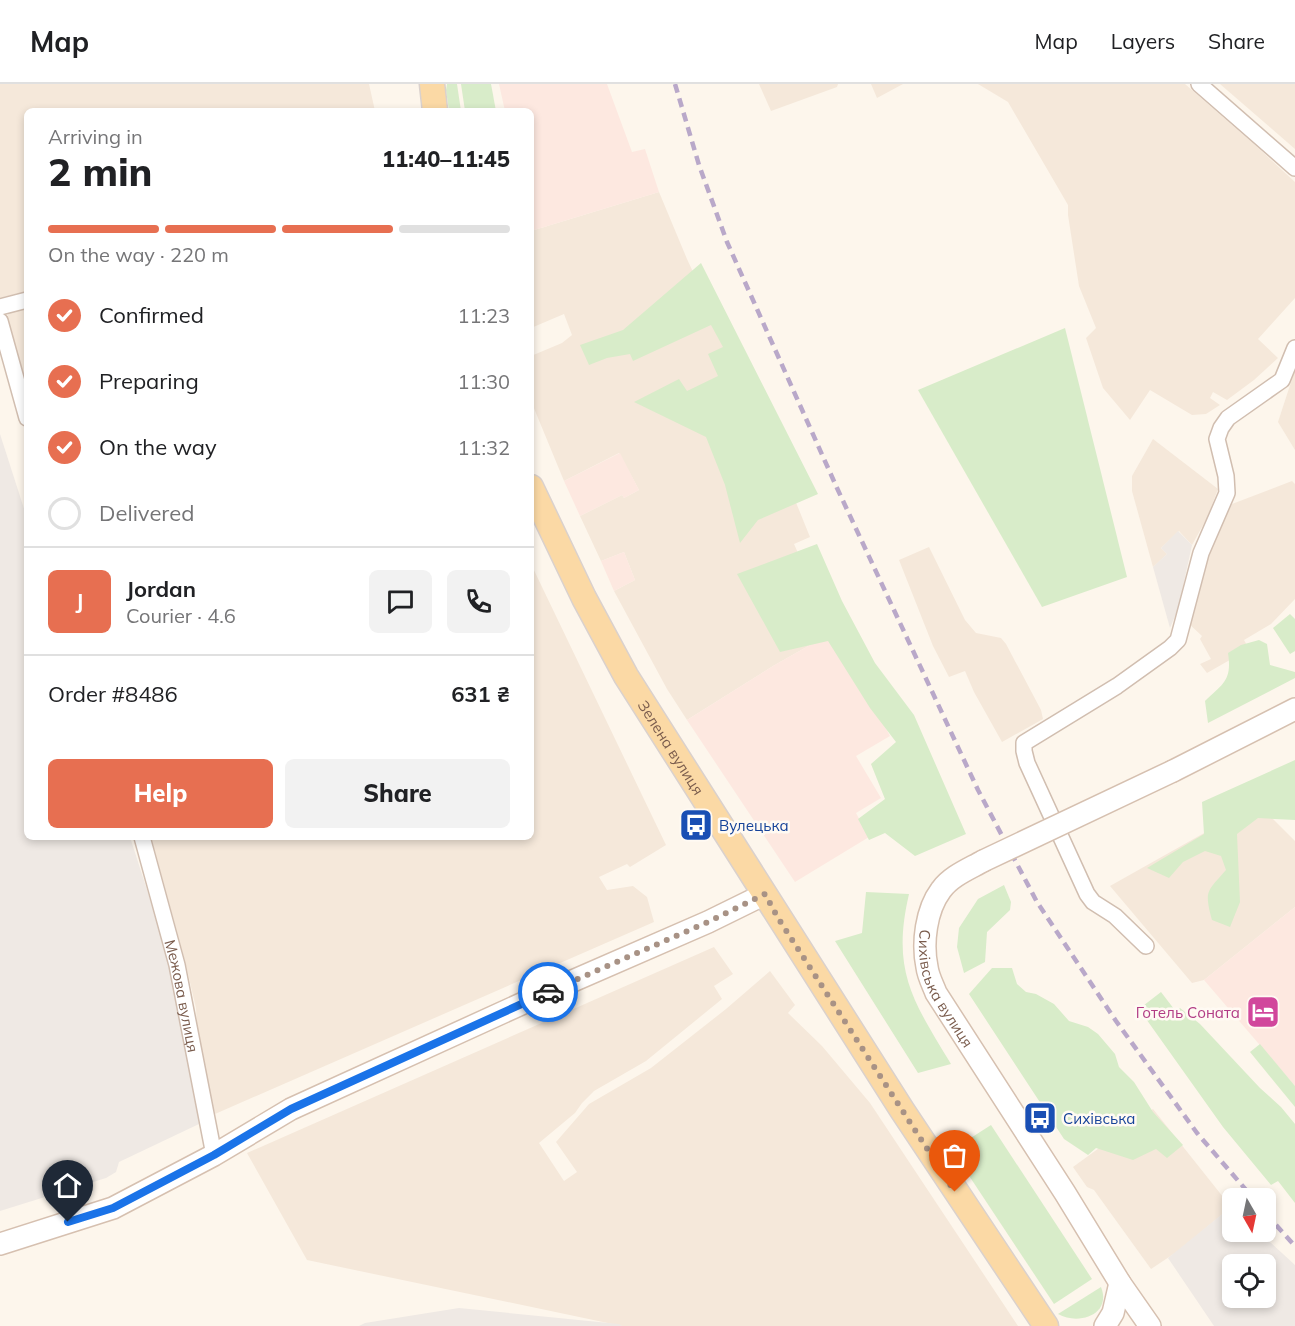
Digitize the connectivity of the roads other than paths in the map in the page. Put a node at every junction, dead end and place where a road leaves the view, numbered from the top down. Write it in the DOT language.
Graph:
graph roads {
  1 [pos="432,84"];
  2 [pos="1199,84"];
  3 [pos="435,108"];
  4 [pos="1295,168"];
  5 [pos="24,301"];
  6 [pos="0,307"];
  7 [pos="0,321"];
  8 [pos="1295,348"];
  9 [pos="24,407"];
  10 [pos="534,493"];
  11 [pos="1295,709"];
  12 [pos="143,840"];
  13 [pos="765,894"];
  14 [pos="1146,946"];
  15 [pos="214,1155"];
  16 [pos="0,1244"];
  17 [pos="1120,1283"];
  18 [pos="1046,1326"];
  19 [pos="1105,1326"];
  20 [pos="1150,1326"];
  1 -- 3 [label="main road"];
  2 -- 4 [label="street"];
  5 -- 6 [label="street"];
  7 -- 9 [label="street"];
  8 -- 14 [label="street"];
  10 -- 13 [label="main road, Зелена вулиця"];
  11 -- 17 [label="main road, Сихівська вулиця, bridge"];
  12 -- 15 [label="street, Межова вулиця"];
  13 -- 15 [label="main road"];
  13 -- 18 [label="main road, Зелена вулиця"];
  15 -- 16 [label="main road"];
  17 -- 19 [label="main road"];
  17 -- 20 [label="main road, Сихівська вулиця"];
}
